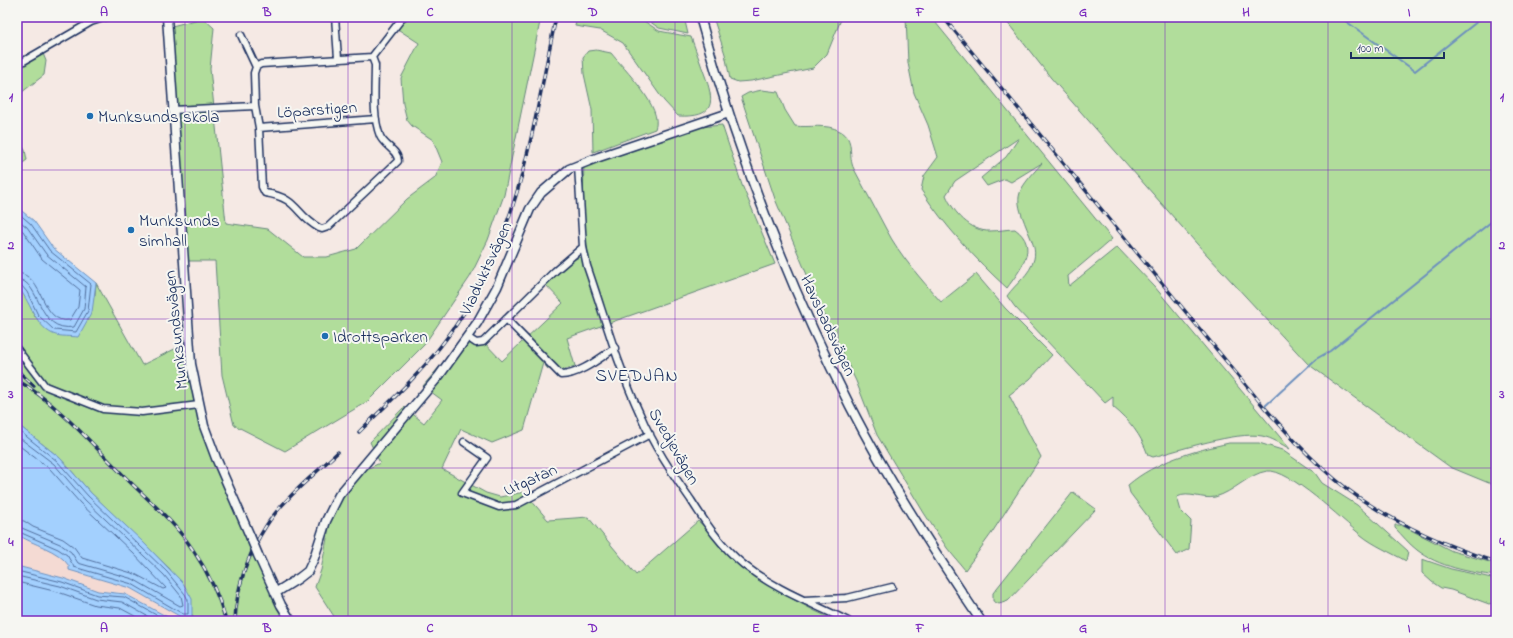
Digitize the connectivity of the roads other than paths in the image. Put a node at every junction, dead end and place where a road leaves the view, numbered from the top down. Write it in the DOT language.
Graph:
graph roads {
  1 [pos="106,17"];
  2 [pos="167,17"];
  3 [pos="335,17"];
  4 [pos="403,17"];
  5 [pos="700,17"];
  6 [pos="241,35"];
  7 [pos="372,57"];
  8 [pos="338,58"];
  9 [pos="17,65"];
  10 [pos="256,67"];
  11 [pos="255,106"];
  12 [pos="172,110"];
  13 [pos="729,113"];
  14 [pos="376,119"];
  15 [pos="259,128"];
  16 [pos="578,166"];
  17 [pos="583,247"];
  18 [pos="506,319"];
  19 [pos="467,337"];
  20 [pos="615,348"];
  21 [pos="17,349"];
  22 [pos="199,405"];
  23 [pos="650,434"];
  24 [pos="464,442"];
  25 [pos="892,587"];
  26 [pos="275,593"];
  27 [pos="802,600"];
  28 [pos="290,621"];
  29 [pos="848,621"];
  30 [pos="980,621"];
  1 -- 9 [label="street"];
  2 -- 12 [label="street, Munksundsvägen"];
  3 -- 8 [label="street"];
  4 -- 7 [label="street"];
  5 -- 13 [label="street, Havsbadsvägen"];
  6 -- 10 [label="street"];
  7 -- 8 [label="street"];
  7 -- 14 [label="street"];
  8 -- 10 [label="street"];
  10 -- 11 [label="street"];
  11 -- 12 [label="street"];
  11 -- 15 [label="street"];
  12 -- 22 [label="street, Munksundsvägen"];
  13 -- 16 [label="street, Viaduktsvägen"];
  13 -- 30 [label="street, Havsbadsvägen"];
  14 -- 15 [label="street, Löparstigen"];
  14 -- 15 [label="street"];
  16 -- 17 [label="street, Svedjevägen"];
  16 -- 19 [label="street, Viaduktsvägen"];
  17 -- 18 [label="street"];
  17 -- 20 [label="street, Svedjevägen"];
  18 -- 19 [label="street"];
  18 -- 20 [label="street"];
  19 -- 26 [label="street, Viaduktsvägen"];
  20 -- 23 [label="street, Svedjevägen"];
  21 -- 22 [label="street"];
  22 -- 26 [label="street, Munksundsvägen, bridge"];
  23 -- 24 [label="street, Utgatan"];
  23 -- 27 [label="street, Svedjevägen"];
  25 -- 27 [label="street"];
  26 -- 28 [label="street, Munksundsvägen"];
  27 -- 29 [label="street, Svedjevägen"];
}
